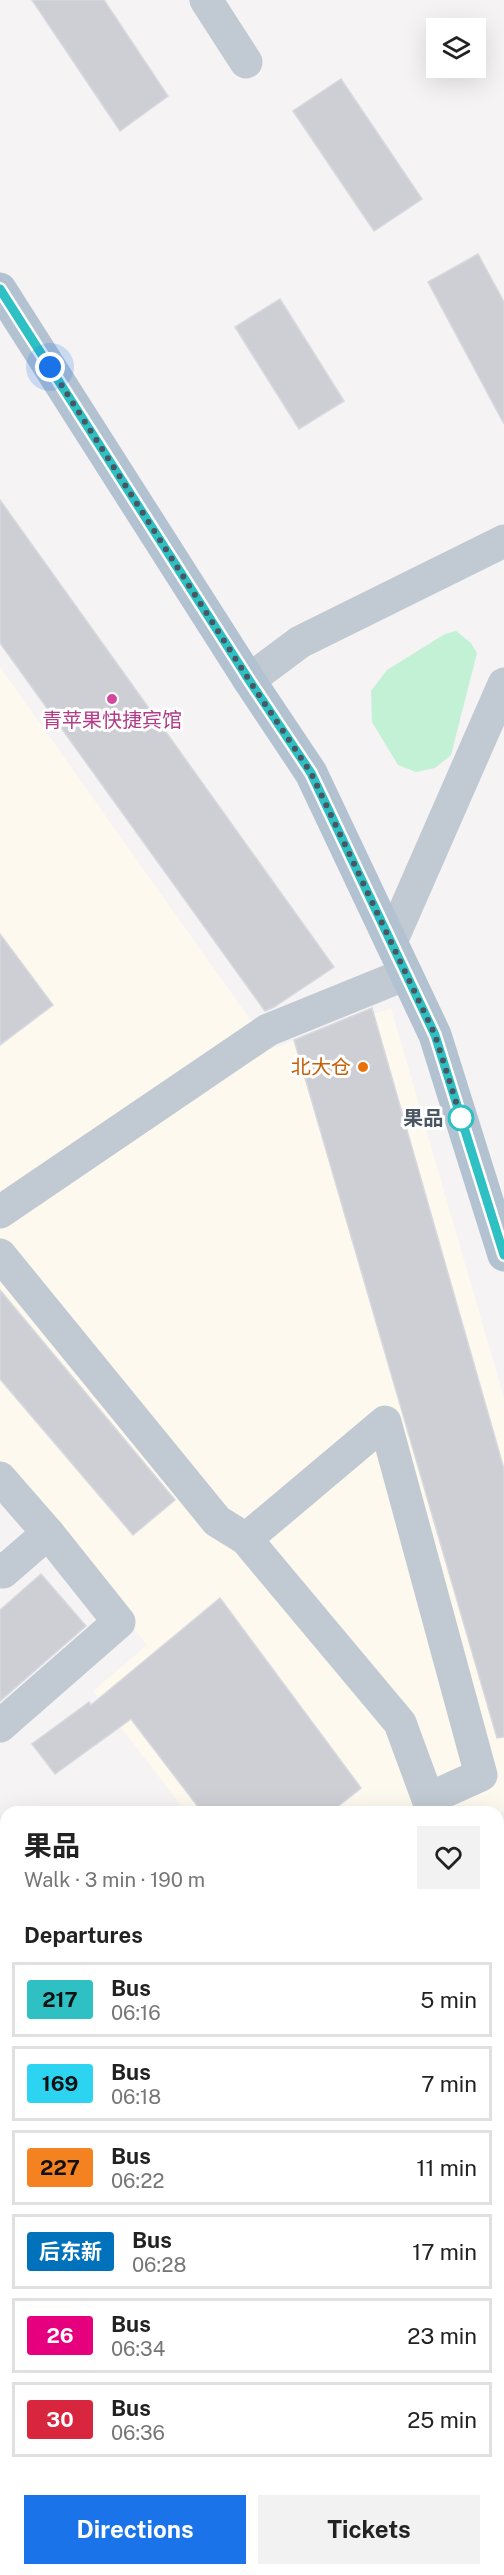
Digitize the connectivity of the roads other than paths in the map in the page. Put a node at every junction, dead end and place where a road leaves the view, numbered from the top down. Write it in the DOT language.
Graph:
graph roads {
  1 [pos="206,0"];
  2 [pos="246,62"];
  3 [pos="0,289"];
  4 [pos="504,541"];
  5 [pos="249,680"];
  6 [pos="504,684"];
  7 [pos="391,942"];
  8 [pos="406,974"];
  9 [pos="0,1212"];
  10 [pos="501,1237"];
  11 [pos="0,1255"];
  12 [pos="0,1478"];
  13 [pos="48,1533"];
  14 [pos="246,1539"];
  15 [pos="0,1569"];
  16 [pos="0,1726"];
  1 -- 2 [label="street"];
  3 -- 5 [label="main road"];
  4 -- 5 [label="street"];
  5 -- 7 [label="main road"];
  6 -- 7 [label="street"];
  7 -- 8 [label="main road"];
  8 -- 9 [label="street"];
  8 -- 10 [label="main road"];
  11 -- 14 [label="street"];
  12 -- 13 [label="street"];
  13 -- 15 [label="street"];
  13 -- 16 [label="street"];
  14 -- 14 [label="street"];
}
